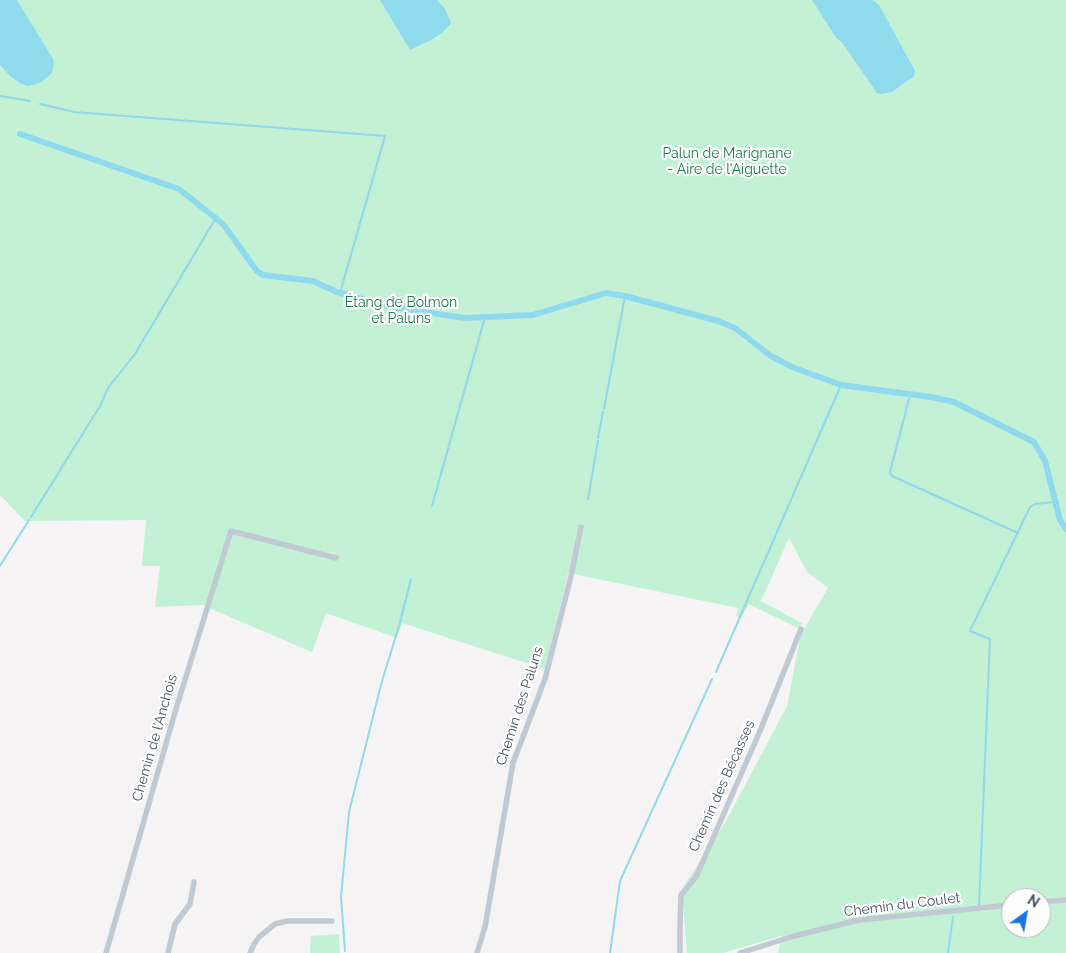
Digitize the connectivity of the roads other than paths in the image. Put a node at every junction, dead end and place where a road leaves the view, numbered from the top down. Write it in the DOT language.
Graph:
graph roads {
  1 [pos="581,527"];
  2 [pos="336,558"];
  3 [pos="802,629"];
  4 [pos="194,882"];
  5 [pos="1066,900"];
  6 [pos="1051,901"];
  7 [pos="1001,907"];
  8 [pos="332,921"];
  9 [pos="106,953"];
  10 [pos="168,953"];
  11 [pos="250,953"];
  12 [pos="477,953"];
  13 [pos="680,953"];
  14 [pos="740,953"];
  1 -- 12 [label="street, Chemin des Paluns"];
  2 -- 9 [label="street, Chemin de l'Anchois"];
  3 -- 13 [label="street, Chemin des Bécasses"];
  4 -- 10 [label="street"];
  5 -- 6 [label="street"];
  7 -- 14 [label="street, Chemin du Coulet"];
  8 -- 11 [label="street"];
}
